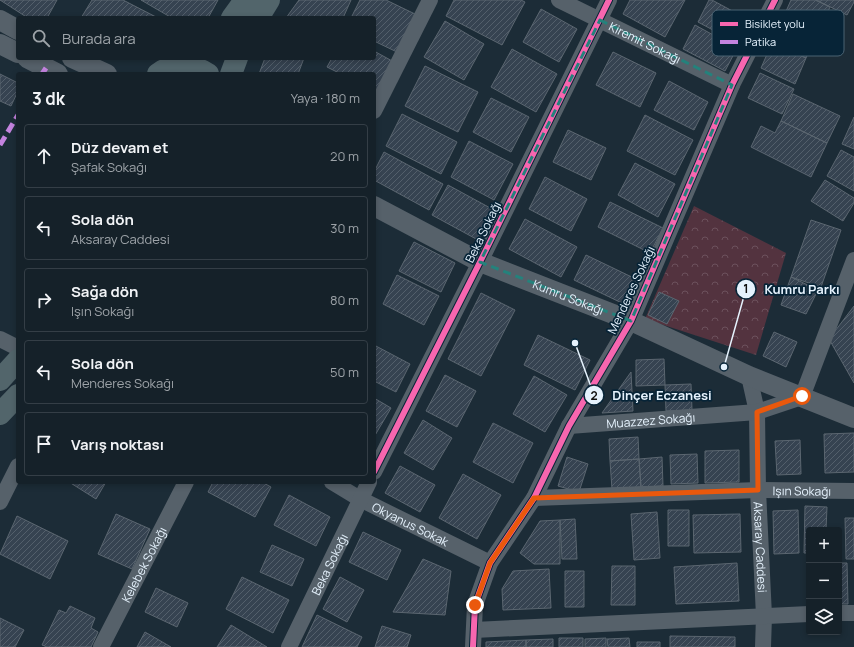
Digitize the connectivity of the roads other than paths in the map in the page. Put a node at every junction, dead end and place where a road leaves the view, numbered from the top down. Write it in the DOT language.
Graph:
graph roads {
  1 [pos="245,0"];
  2 [pos="269,0"];
  3 [pos="430,0"];
  4 [pos="559,0"];
  5 [pos="609,0"];
  6 [pos="775,0"];
  7 [pos="770,10"];
  8 [pos="233,16"];
  9 [pos="259,16"];
  10 [pos="0,20"];
  11 [pos="600,20"];
  12 [pos="16,29"];
  13 [pos="0,44"];
  14 [pos="16,52"];
  15 [pos="747,56"];
  16 [pos="31,60"];
  17 [pos="76,60"];
  18 [pos="236,60"];
  19 [pos="198,66"];
  20 [pos="54,72"];
  21 [pos="104,72"];
  22 [pos="162,72"];
  23 [pos="232,72"];
  24 [pos="732,86"];
  25 [pos="376,106"];
  26 [pos="376,207"];
  27 [pos="854,260"];
  28 [pos="480,262"];
  29 [pos="849,289"];
  30 [pos="631,321"];
  31 [pos="0,340"];
  32 [pos="16,347"];
  33 [pos="16,362"];
  34 [pos="749,376"];
  35 [pos="0,380"];
  36 [pos="802,396"];
  37 [pos="16,397"];
  38 [pos="757,412"];
  39 [pos="0,414"];
  40 [pos="854,418"];
  41 [pos="569,426"];
  42 [pos="376,468"];
  43 [pos="16,470"];
  44 [pos="185,484"];
  45 [pos="335,484"];
  46 [pos="368,484"];
  47 [pos="758,490"];
  48 [pos="854,491"];
  49 [pos="534,498"];
  50 [pos="360,499"];
  51 [pos="0,502"];
  52 [pos="490,563"];
  53 [pos="842,613"];
  54 [pos="854,613"];
  55 [pos="806,614"];
  56 [pos="764,616"];
  57 [pos="474,630"];
  58 [pos="101,647"];
  59 [pos="289,647"];
  60 [pos="473,647"];
  61 [pos="762,647"];
  1 -- 8 [label="main road"];
  2 -- 9 [label="main road"];
  3 -- 25 [label="street"];
  4 -- 11 [label="street, Kiremit Sokağı"];
  5 -- 11 [label="street, Beka Sokağı"];
  6 -- 7 [label="street, Menderes Sokağı"];
  10 -- 12 [label="street"];
  11 -- 24 [label="street, Kiremit Sokağı"];
  11 -- 28 [label="street, Beka Sokağı"];
  13 -- 14 [label="street"];
  15 -- 24 [label="street, Menderes Sokağı"];
  16 -- 20 [label="street"];
  17 -- 21 [label="street"];
  18 -- 23 [label="main road"];
  19 -- 22 [label="main road"];
  24 -- 30 [label="street, Menderes Sokağı"];
  26 -- 28 [label="street, Kumru Sokağı"];
  27 -- 29 [label="street"];
  28 -- 30 [label="street, Kumru Sokağı"];
  28 -- 42 [label="street, Beka Sokağı"];
  29 -- 36 [label="street"];
  30 -- 34 [label="street, Kumru Sokağı"];
  30 -- 41 [label="street, Menderes Sokağı"];
  31 -- 32 [label="street"];
  33 -- 35 [label="main road"];
  34 -- 36 [label="street, Kumru Sokağı"];
  34 -- 38 [label="street, Aksaray Caddesi"];
  36 -- 38 [label="street, Muazzez Sokağı"];
  36 -- 40 [label="street, Kumru Sokağı"];
  37 -- 39 [label="main road"];
  38 -- 41 [label="street, Muazzez Sokağı"];
  38 -- 47 [label="street, Aksaray Caddesi"];
  41 -- 49 [label="street, Menderes Sokağı"];
  43 -- 51 [label="street"];
  44 -- 58 [label="street, Kelebek Sokağı"];
  45 -- 50 [label="street, Okyanus Sokak"];
  46 -- 50 [label="street, Beka Sokağı"];
  47 -- 48 [label="street, Işın Sokağı"];
  47 -- 49 [label="street, Işın Sokağı"];
  47 -- 56 [label="street, Aksaray Caddesi"];
  49 -- 52 [label="street, Menderes Sokağı"];
  50 -- 52 [label="street, Okyanus Sokak"];
  50 -- 59 [label="street, Beka Sokağı"];
  52 -- 57 [label="street, Menderes Sokağı"];
  53 -- 54 [label="street"];
  55 -- 56 [label="street"];
  56 -- 57 [label="street"];
  56 -- 61 [label="street, Aksaray Caddesi"];
  57 -- 60 [label="street, Menderes Sokağı"];
}
